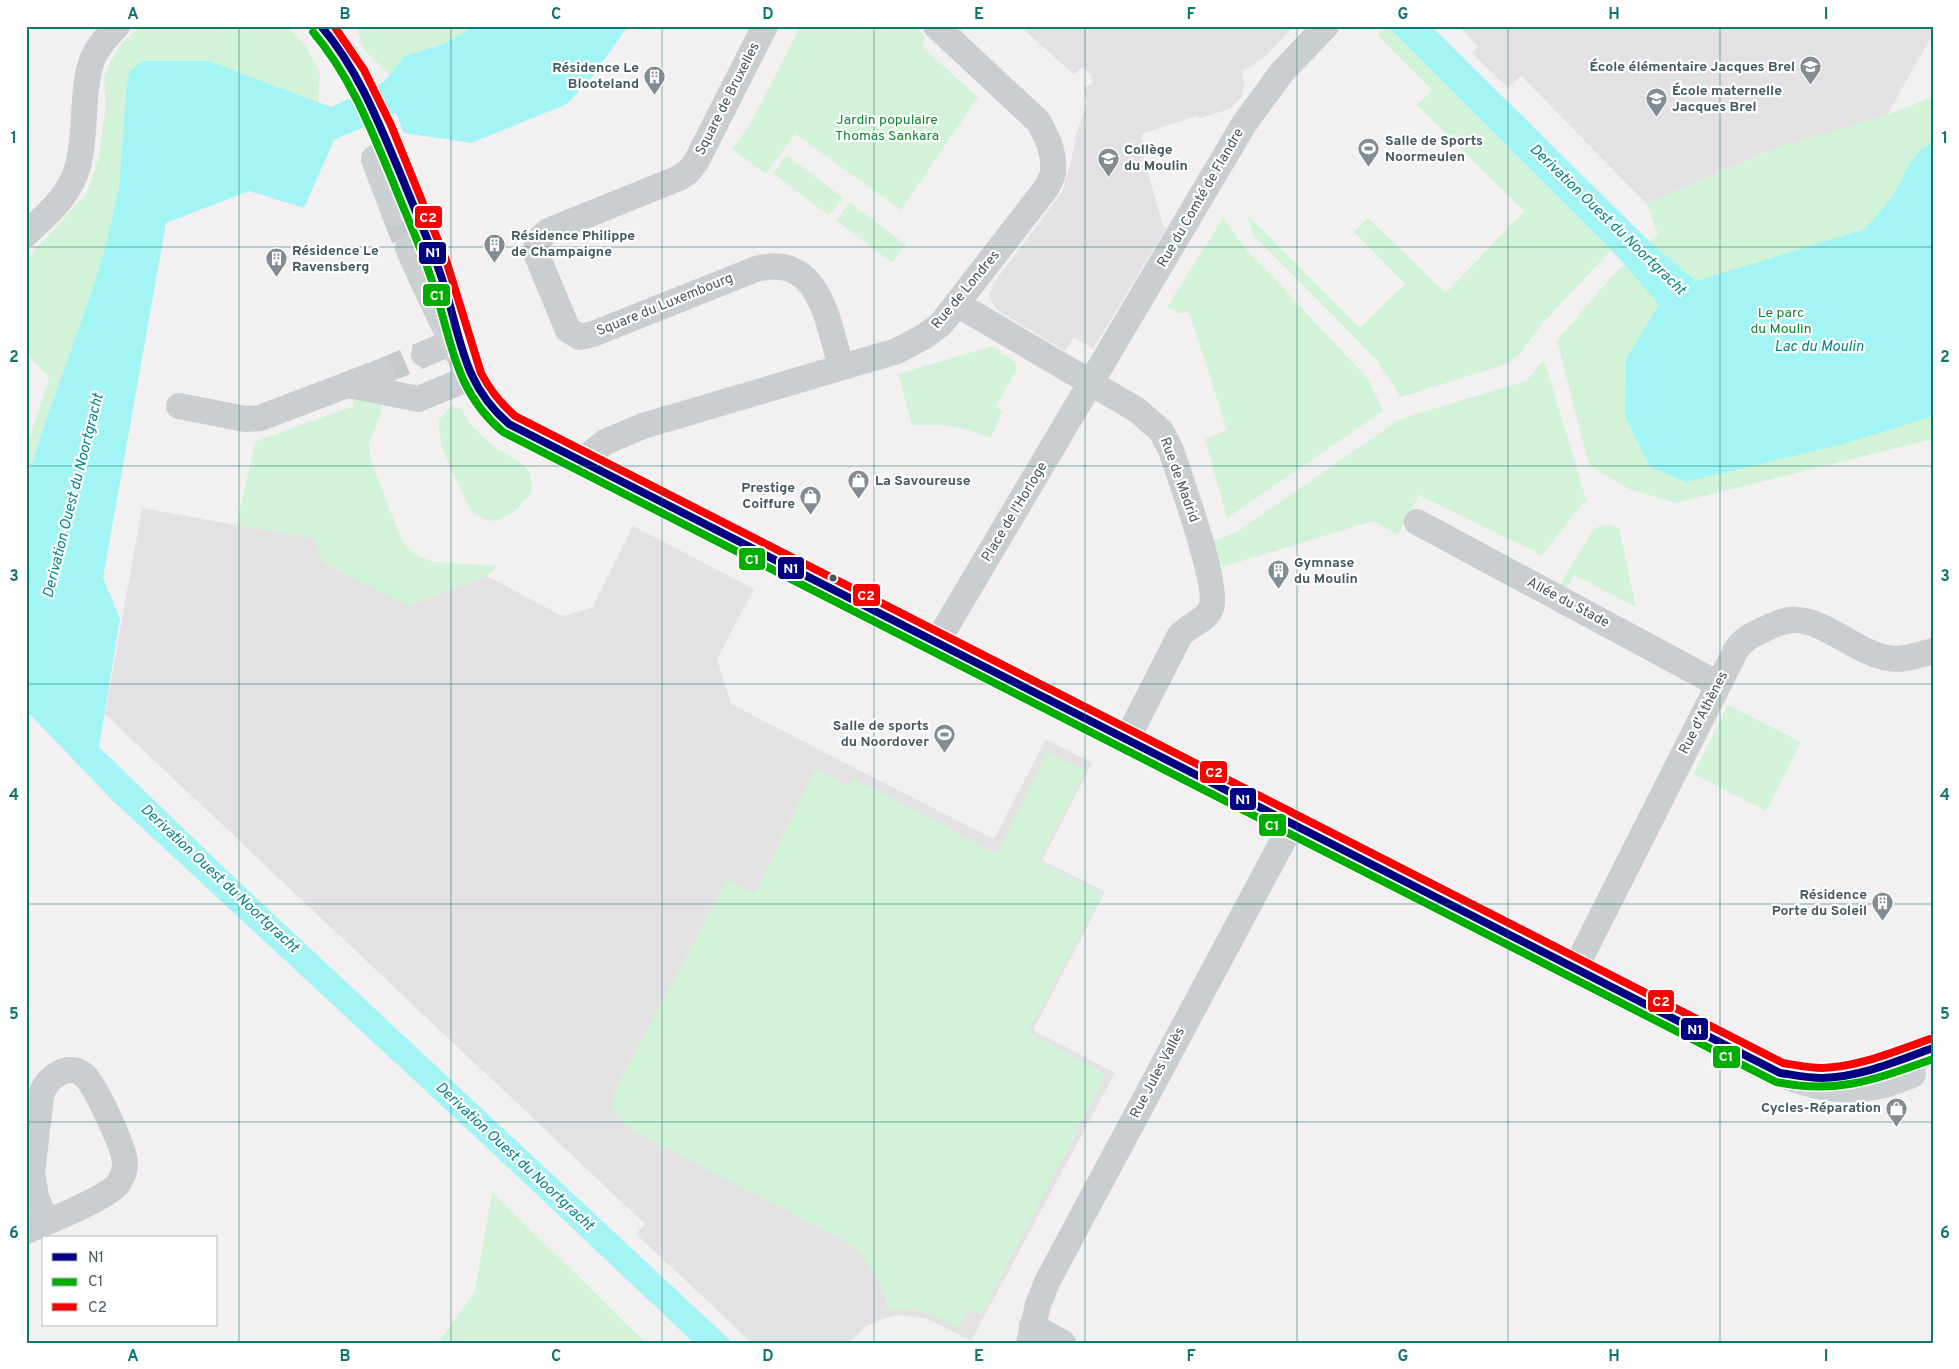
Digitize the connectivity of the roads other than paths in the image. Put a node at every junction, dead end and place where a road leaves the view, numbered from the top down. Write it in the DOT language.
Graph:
graph roads {
  1 [pos="117,26"];
  2 [pos="765,26"];
  3 [pos="936,26"];
  4 [pos="1326,26"];
  5 [pos="322,27"];
  6 [pos="689,171"];
  7 [pos="404,209"];
  8 [pos="26,234"];
  9 [pos="419,244"];
  10 [pos="957,304"];
  11 [pos="456,341"];
  12 [pos="424,354"];
  13 [pos="841,368"];
  14 [pos="381,372"];
  15 [pos="472,377"];
  16 [pos="1093,382"];
  17 [pos="350,384"];
  18 [pos="179,406"];
  19 [pos="582,460"];
  20 [pos="1417,522"];
  21 [pos="937,642"];
  22 [pos="1933,651"];
  23 [pos="1718,684"];
  24 [pos="1127,739"];
  25 [pos="1292,824"];
  26 [pos="1575,969"];
  27 [pos="1909,1066"];
  28 [pos="36,1227"];
  29 [pos="1030,1334"];
  30 [pos="1063,1343"];
  1 -- 8 [label="street"];
  2 -- 6 [label="street, Square de Bruxelles"];
  3 -- 10 [label="street, Rue de Londres"];
  4 -- 16 [label="street, Rue du Comté de Flandre"];
  5 -- 7 [label="street"];
  6 -- 13 [label="street, Square du Luxembourg"];
  9 -- 11 [label="street"];
  10 -- 13 [label="street, Rue de Londres"];
  10 -- 16 [label="street, Rue de Madrid"];
  11 -- 12 [label="street"];
  11 -- 15 [label="street"];
  13 -- 19 [label="street, Rue de Londres"];
  14 -- 17 [label="street"];
  15 -- 17 [label="street"];
  15 -- 19 [label="street"];
  16 -- 21 [label="street, Place de l'Horloge"];
  16 -- 24 [label="street, Rue de Madrid"];
  17 -- 18 [label="street"];
  19 -- 21 [label="street"];
  20 -- 23 [label="street, Allée du Stade"];
  21 -- 24 [label="street"];
  22 -- 23 [label="street, Rue d'Athènes"];
  23 -- 26 [label="street, Rue d'Athènes"];
  24 -- 25 [label="street"];
  25 -- 26 [label="street"];
  25 -- 29 [label="street, Rue Jules Vallès"];
  26 -- 27 [label="street"];
  28 -- 28 [label="street"];
  29 -- 30 [label="street, Rue Jules Vallès"];
}
